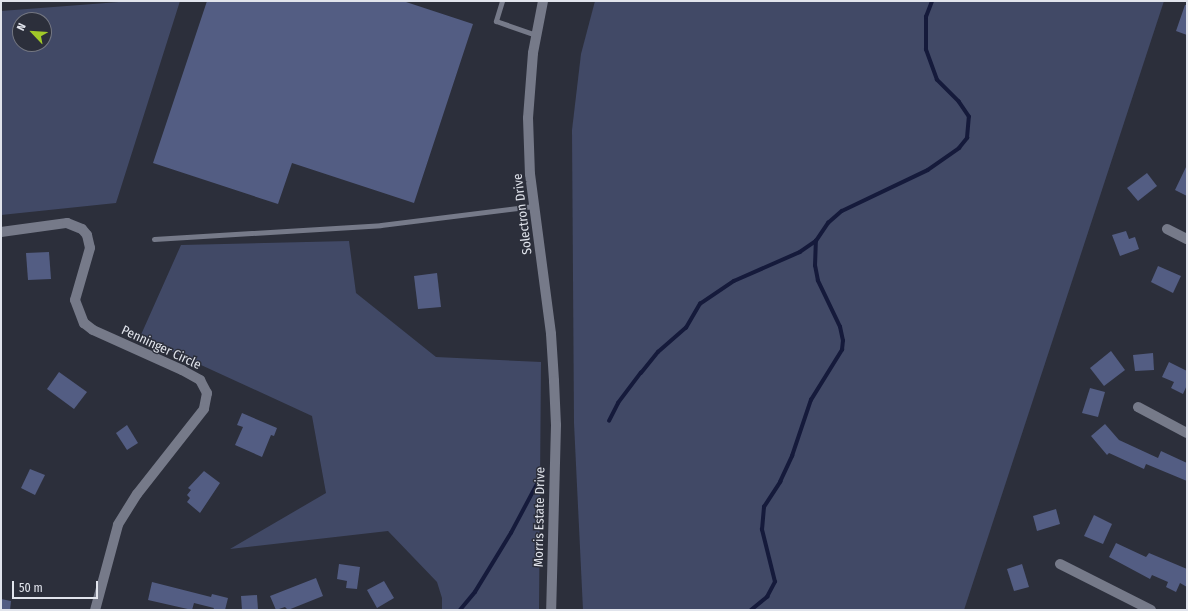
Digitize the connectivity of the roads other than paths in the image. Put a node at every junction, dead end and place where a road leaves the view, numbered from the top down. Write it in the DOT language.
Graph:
graph roads {
  1 [pos="502,1"];
  2 [pos="543,1"];
  3 [pos="536,35"];
  4 [pos="534,206"];
  5 [pos="1166,229"];
  6 [pos="1,232"];
  7 [pos="154,239"];
  8 [pos="1187,239"];
  9 [pos="1138,407"];
  10 [pos="556,425"];
  11 [pos="1187,433"];
  12 [pos="1060,564"];
  13 [pos="95,610"];
  14 [pos="551,610"];
  15 [pos="1151,610"];
  1 -- 3 [label="lane"];
  2 -- 3 [label="street, Solectron Drive"];
  3 -- 4 [label="street, Solectron Drive"];
  4 -- 7 [label="lane"];
  4 -- 10 [label="street, Solectron Drive"];
  5 -- 8 [label="street"];
  6 -- 13 [label="street, Penninger Circle"];
  9 -- 11 [label="street"];
  10 -- 14 [label="street, Morris Estate Drive"];
  12 -- 15 [label="street"];
}
